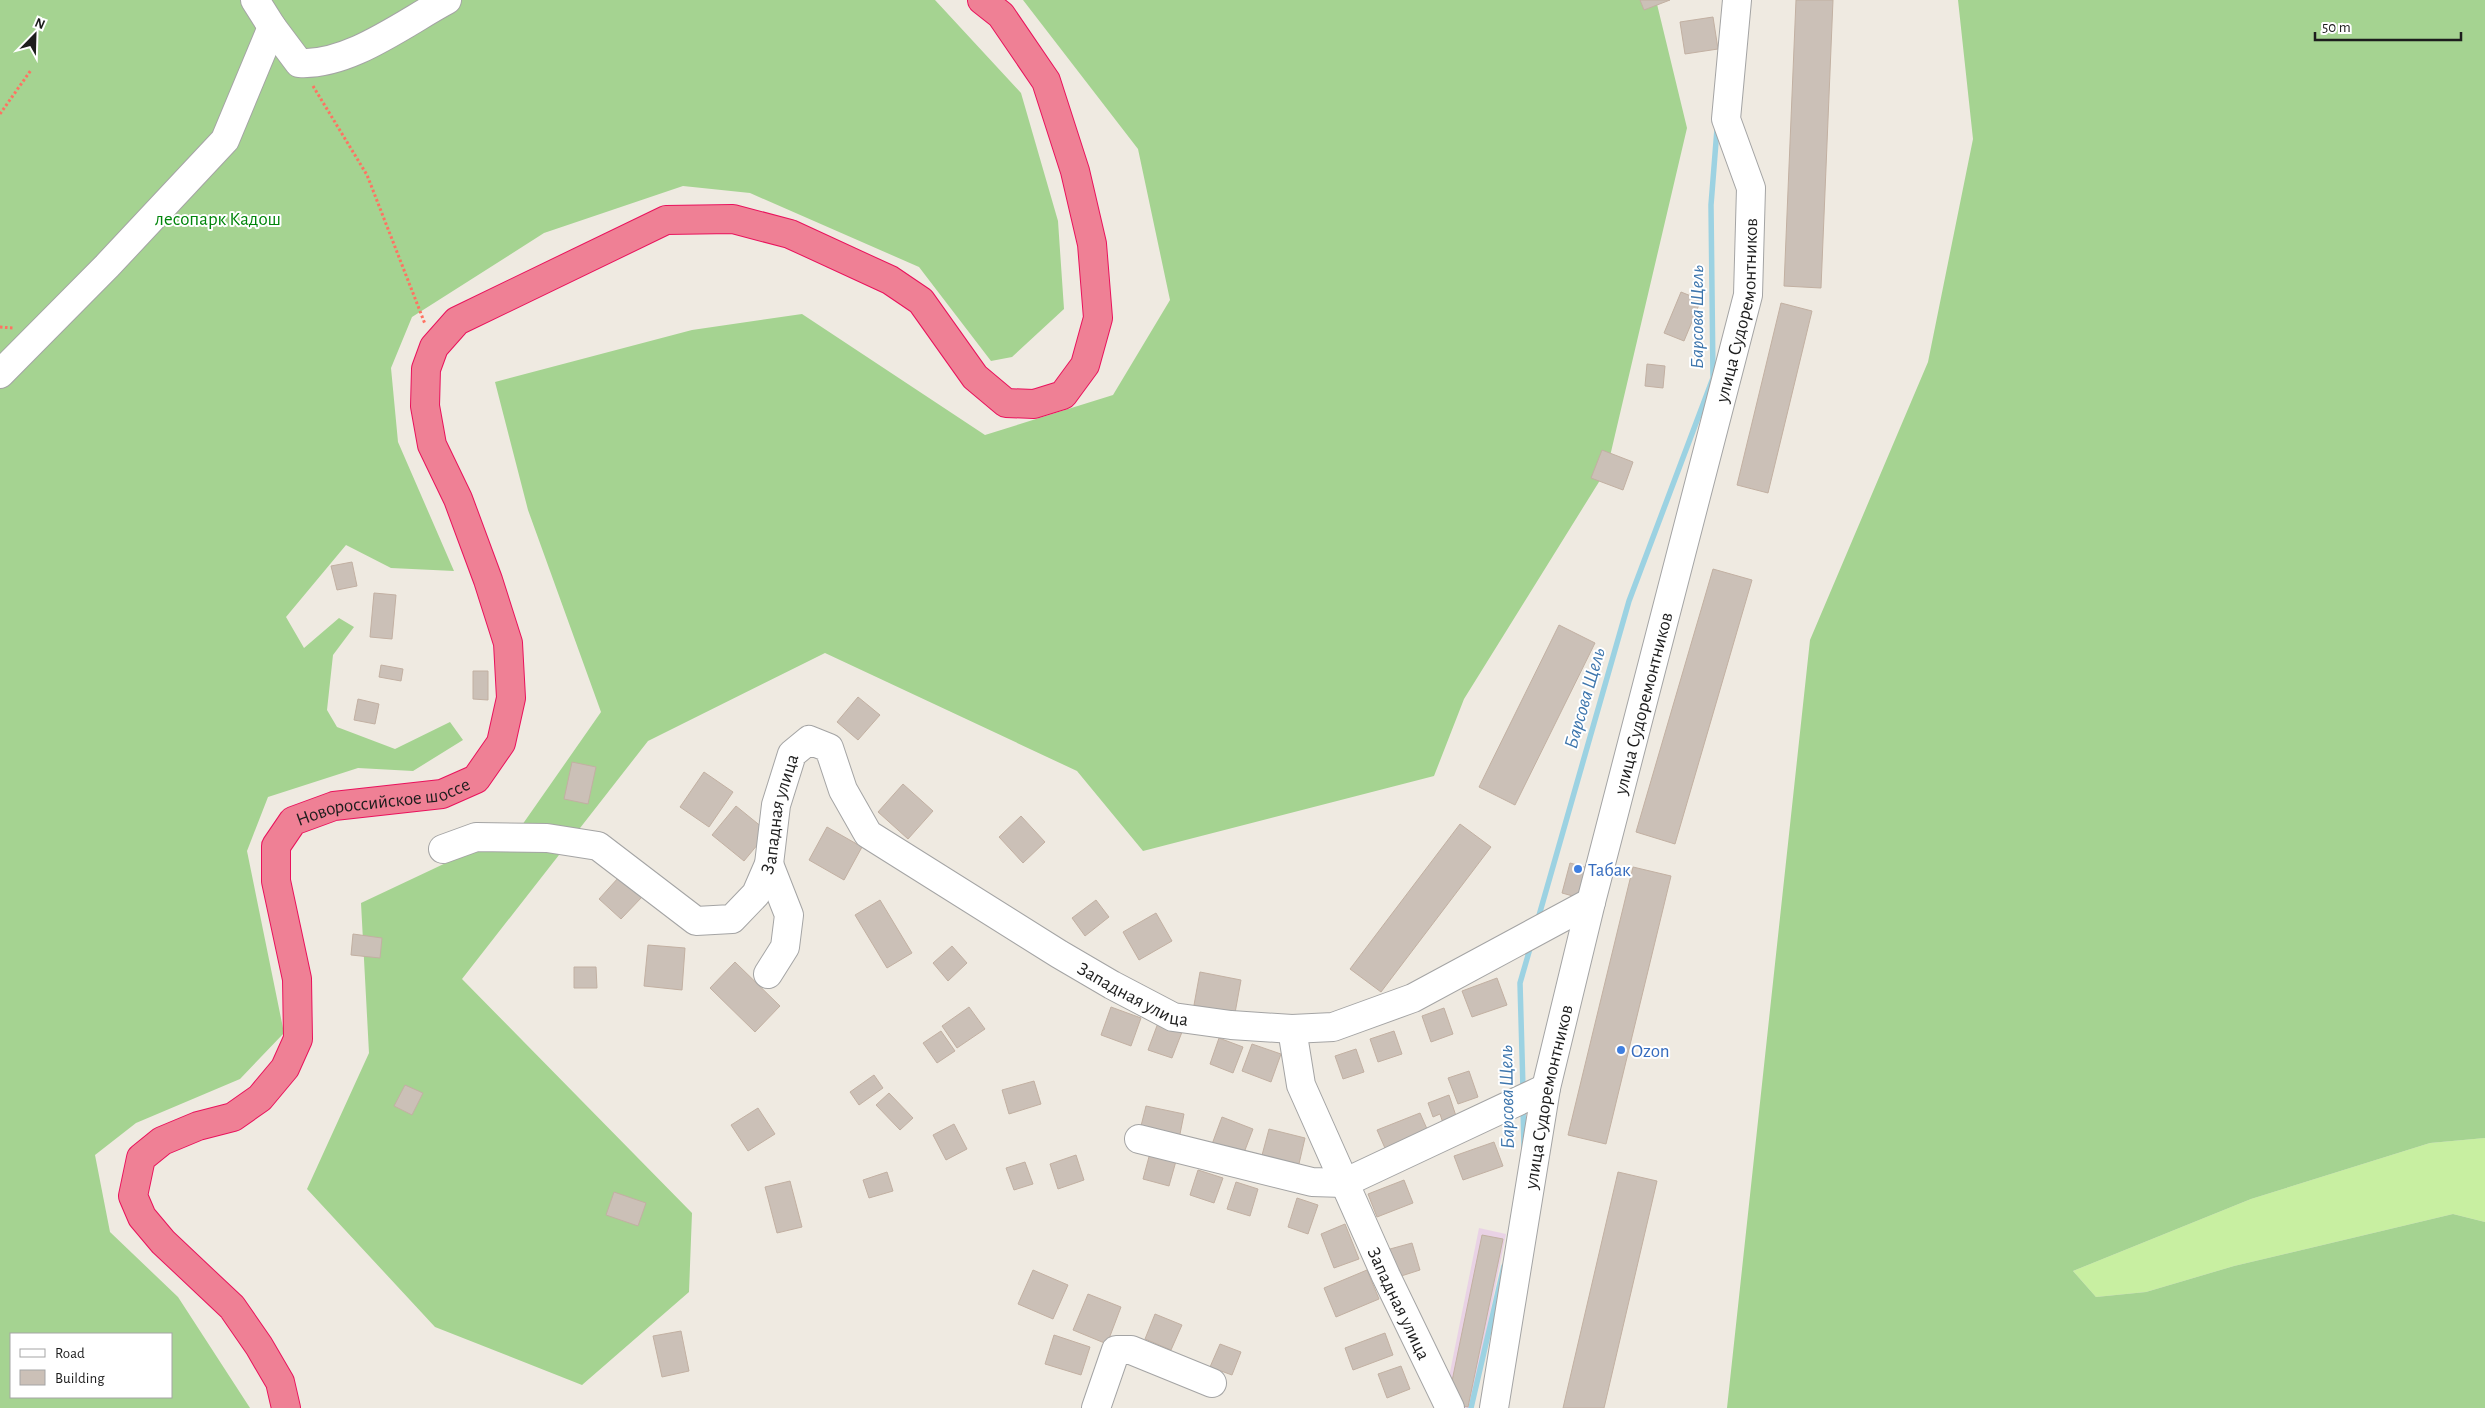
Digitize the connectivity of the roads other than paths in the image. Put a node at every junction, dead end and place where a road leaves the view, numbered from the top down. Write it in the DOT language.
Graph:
graph roads {
  1 [pos="255,0"];
  2 [pos="447,0"];
  3 [pos="982,0"];
  4 [pos="1737,0"];
  5 [pos="272,27"];
  6 [pos="0,374"];
  7 [pos="443,849"];
  8 [pos="769,864"];
  9 [pos="1591,902"];
  10 [pos="768,974"];
  11 [pos="1292,1029"];
  12 [pos="1546,1088"];
  13 [pos="1139,1139"];
  14 [pos="1344,1183"];
  15 [pos="1212,1383"];
  16 [pos="286,1408"];
  17 [pos="1096,1408"];
  18 [pos="1450,1408"];
  19 [pos="1494,1408"];
  1 -- 5 [label="street"];
  2 -- 5 [label="street"];
  3 -- 16 [label="highway, Новороссийское шоссе"];
  4 -- 9 [label="street, улица Судоремонтников"];
  5 -- 6 [label="street"];
  7 -- 8 [label="street, Западная улица"];
  8 -- 10 [label="street"];
  8 -- 11 [label="street, Западная улица"];
  9 -- 11 [label="street, Западная улица"];
  9 -- 12 [label="street, улица Судоремонтников"];
  11 -- 14 [label="street, Западная улица"];
  12 -- 14 [label="street"];
  12 -- 19 [label="street, улица Судоремонтников"];
  13 -- 14 [label="street"];
  14 -- 18 [label="street, Западная улица"];
  15 -- 17 [label="street"];
}
